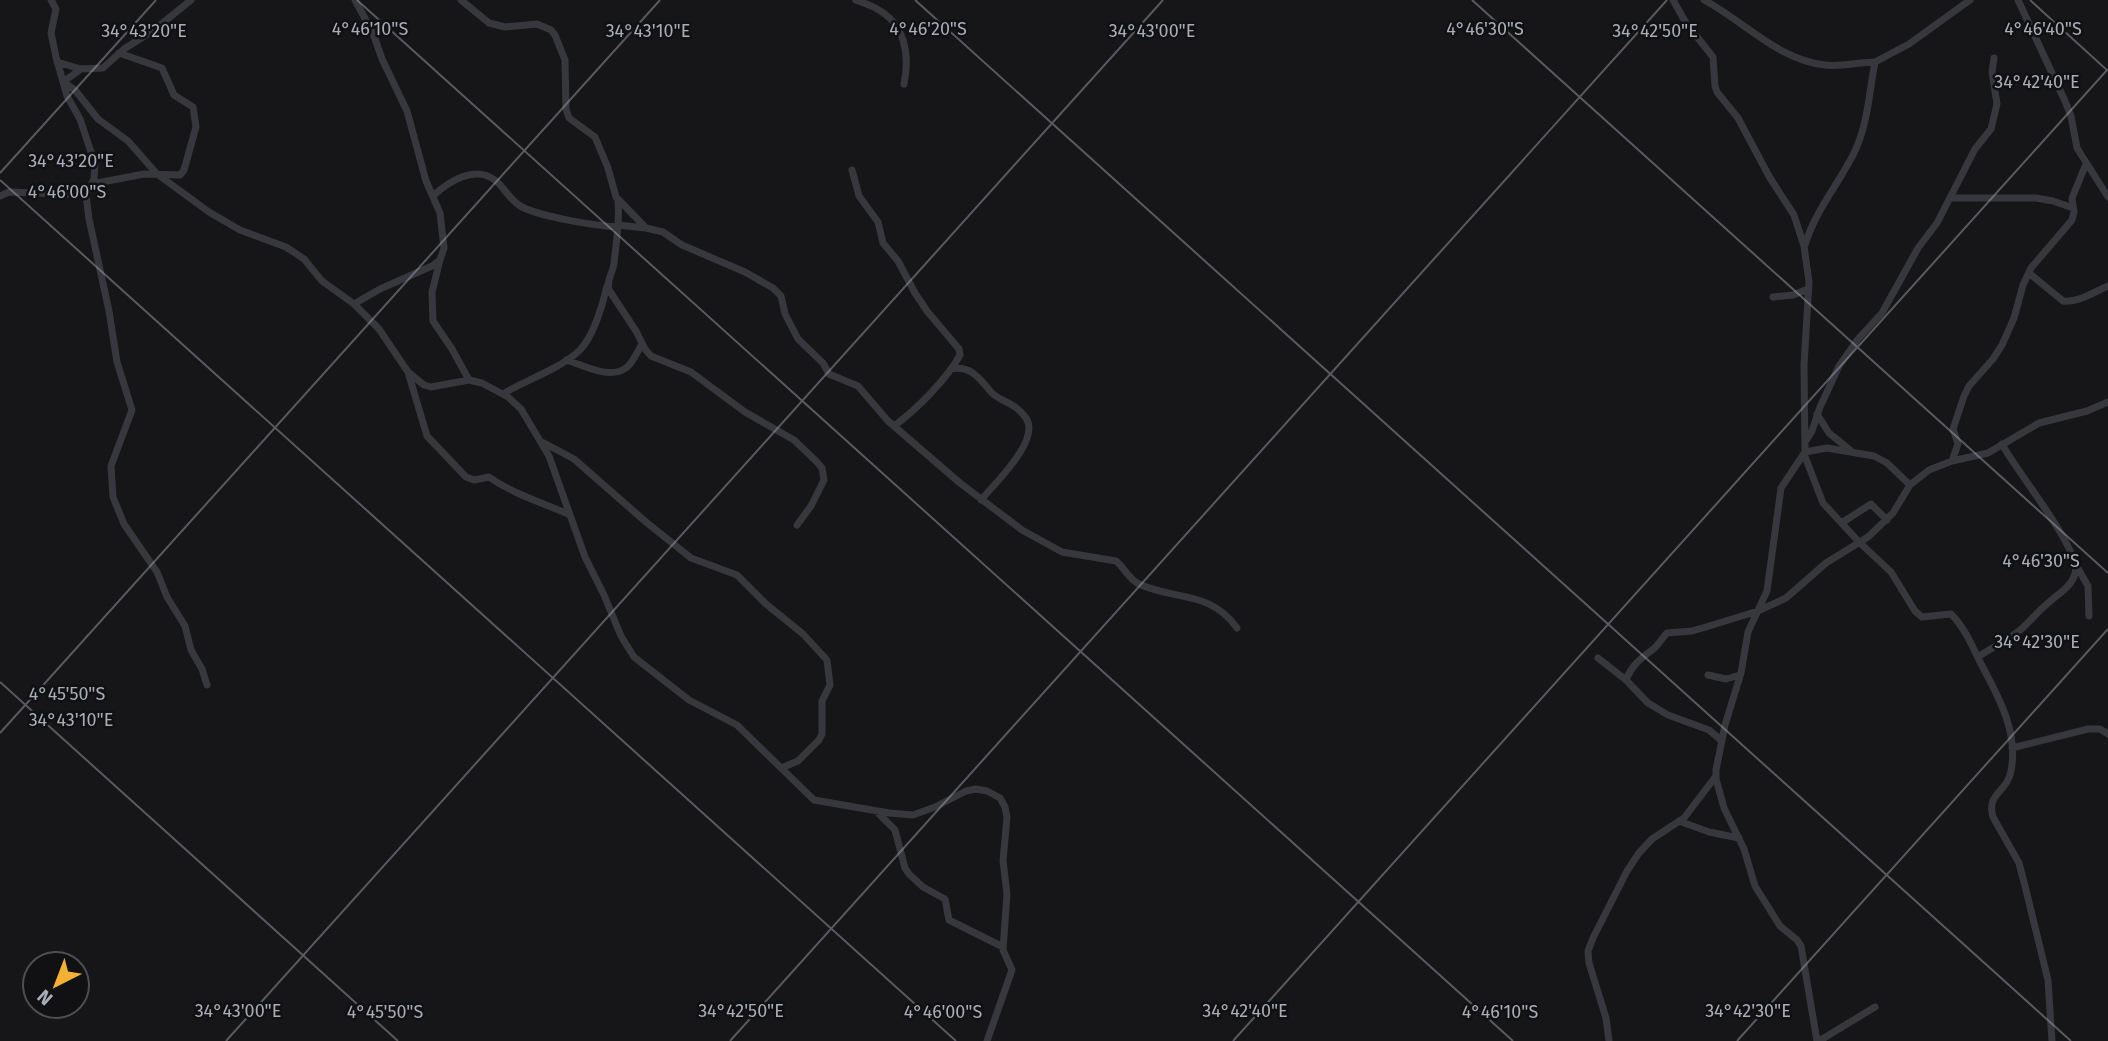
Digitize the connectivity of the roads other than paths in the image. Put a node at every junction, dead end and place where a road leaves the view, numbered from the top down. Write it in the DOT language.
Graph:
graph roads {
  1 [pos="51,0"];
  2 [pos="191,0"];
  3 [pos="355,0"];
  4 [pos="461,0"];
  5 [pos="856,0"];
  6 [pos="1673,0"];
  7 [pos="1704,0"];
  8 [pos="1969,0"];
  9 [pos="2018,0"];
  10 [pos="119,53"];
  11 [pos="1994,58"];
  12 [pos="57,62"];
  13 [pos="1875,62"];
  14 [pos="81,69"];
  15 [pos="63,82"];
  16 [pos="904,83"];
  17 [pos="2085,164"];
  18 [pos="852,170"];
  19 [pos="157,174"];
  20 [pos="91,186"];
  21 [pos="86,195"];
  22 [pos="0,196"];
  23 [pos="433,196"];
  24 [pos="2108,197"];
  25 [pos="1950,198"];
  26 [pos="618,200"];
  27 [pos="2073,208"];
  28 [pos="618,226"];
  29 [pos="646,229"];
  30 [pos="1804,246"];
  31 [pos="440,260"];
  32 [pos="2029,273"];
  33 [pos="607,286"];
  34 [pos="2108,286"];
  35 [pos="1808,289"];
  36 [pos="1773,297"];
  37 [pos="354,304"];
  38 [pos="642,345"];
  39 [pos="566,360"];
  40 [pos="951,369"];
  41 [pos="408,372"];
  42 [pos="469,380"];
  43 [pos="503,394"];
  44 [pos="2108,402"];
  45 [pos="1818,414"];
  46 [pos="894,426"];
  47 [pos="540,439"];
  48 [pos="1805,442"];
  49 [pos="2002,444"];
  50 [pos="1804,453"];
  51 [pos="1854,453"];
  52 [pos="1952,461"];
  53 [pos="1910,485"];
  54 [pos="981,500"];
  55 [pos="568,514"];
  56 [pos="1887,520"];
  57 [pos="1843,522"];
  58 [pos="797,525"];
  59 [pos="1859,542"];
  60 [pos="2076,565"];
  61 [pos="1758,611"];
  62 [pos="2089,616"];
  63 [pos="1237,628"];
  64 [pos="1978,657"];
  65 [pos="1598,658"];
  66 [pos="1740,674"];
  67 [pos="1708,675"];
  68 [pos="1626,680"];
  69 [pos="207,685"];
  70 [pos="2108,734"];
  71 [pos="1722,741"];
  72 [pos="2012,748"];
  73 [pos="781,768"];
  74 [pos="1716,775"];
  75 [pos="875,810"];
  76 [pos="1679,821"];
  77 [pos="1739,838"];
  78 [pos="1003,947"];
  79 [pos="1875,1007"];
  80 [pos="987,1041"];
  81 [pos="1609,1041"];
  82 [pos="1818,1041"];
  83 [pos="2052,1041"];
  1 -- 12 [label="street"];
  2 -- 10 [label="street"];
  3 -- 23 [label="street"];
  4 -- 26 [label="street"];
  5 -- 16 [label="street"];
  6 -- 30 [label="street"];
  7 -- 13 [label="street"];
  8 -- 13 [label="street"];
  9 -- 17 [label="street"];
  10 -- 14 [label="street"];
  10 -- 19 [label="street"];
  11 -- 25 [label="street"];
  12 -- 14 [label="street"];
  12 -- 15 [label="street"];
  13 -- 30 [label="street"];
  14 -- 15 [label="street"];
  15 -- 19 [label="street"];
  15 -- 20 [label="street"];
  17 -- 24 [label="street"];
  17 -- 27 [label="street"];
  18 -- 40 [label="street"];
  19 -- 20 [label="street"];
  19 -- 37 [label="street"];
  20 -- 21 [label="street"];
  21 -- 22 [label="street"];
  21 -- 69 [label="street"];
  23 -- 28 [label="street"];
  23 -- 31 [label="street"];
  25 -- 27 [label="street"];
  25 -- 45 [label="street"];
  26 -- 28 [label="street"];
  26 -- 29 [label="street"];
  27 -- 32 [label="street"];
  28 -- 29 [label="street"];
  28 -- 33 [label="street"];
  29 -- 46 [label="street"];
  30 -- 35 [label="street"];
  31 -- 37 [label="street"];
  31 -- 42 [label="street"];
  32 -- 34 [label="street"];
  32 -- 52 [label="street"];
  33 -- 38 [label="street"];
  33 -- 39 [label="street"];
  35 -- 36 [label="street"];
  35 -- 48 [label="street"];
  37 -- 41 [label="street"];
  38 -- 39 [label="street"];
  38 -- 58 [label="street"];
  39 -- 43 [label="street"];
  40 -- 46 [label="street"];
  40 -- 54 [label="street"];
  41 -- 42 [label="street"];
  41 -- 55 [label="street"];
  42 -- 43 [label="street"];
  43 -- 47 [label="street"];
  44 -- 49 [label="street"];
  45 -- 48 [label="street"];
  45 -- 51 [label="street"];
  46 -- 54 [label="street"];
  47 -- 55 [label="street"];
  47 -- 73 [label="street"];
  48 -- 50 [label="street"];
  49 -- 52 [label="street"];
  49 -- 60 [label="street"];
  50 -- 51 [label="street"];
  50 -- 57 [label="street"];
  50 -- 61 [label="street"];
  51 -- 53 [label="street"];
  52 -- 53 [label="street"];
  53 -- 56 [label="street"];
  54 -- 63 [label="street"];
  55 -- 73 [label="street"];
  56 -- 57 [label="street"];
  56 -- 59 [label="street"];
  57 -- 59 [label="street"];
  59 -- 61 [label="street"];
  59 -- 64 [label="street"];
  60 -- 62 [label="street"];
  60 -- 64 [label="street"];
  61 -- 66 [label="street"];
  61 -- 68 [label="street"];
  64 -- 72 [label="street"];
  65 -- 68 [label="street"];
  66 -- 67 [label="street"];
  66 -- 71 [label="street"];
  68 -- 71 [label="street"];
  70 -- 72 [label="street"];
  71 -- 74 [label="street"];
  72 -- 83 [label="street"];
  73 -- 75 [label="street"];
  74 -- 76 [label="street"];
  74 -- 77 [label="street"];
  75 -- 78 [label="street"];
  75 -- 78 [label="street"];
  76 -- 77 [label="street"];
  76 -- 81 [label="street"];
  77 -- 82 [label="street"];
  78 -- 80 [label="street"];
  79 -- 82 [label="street"];
}
